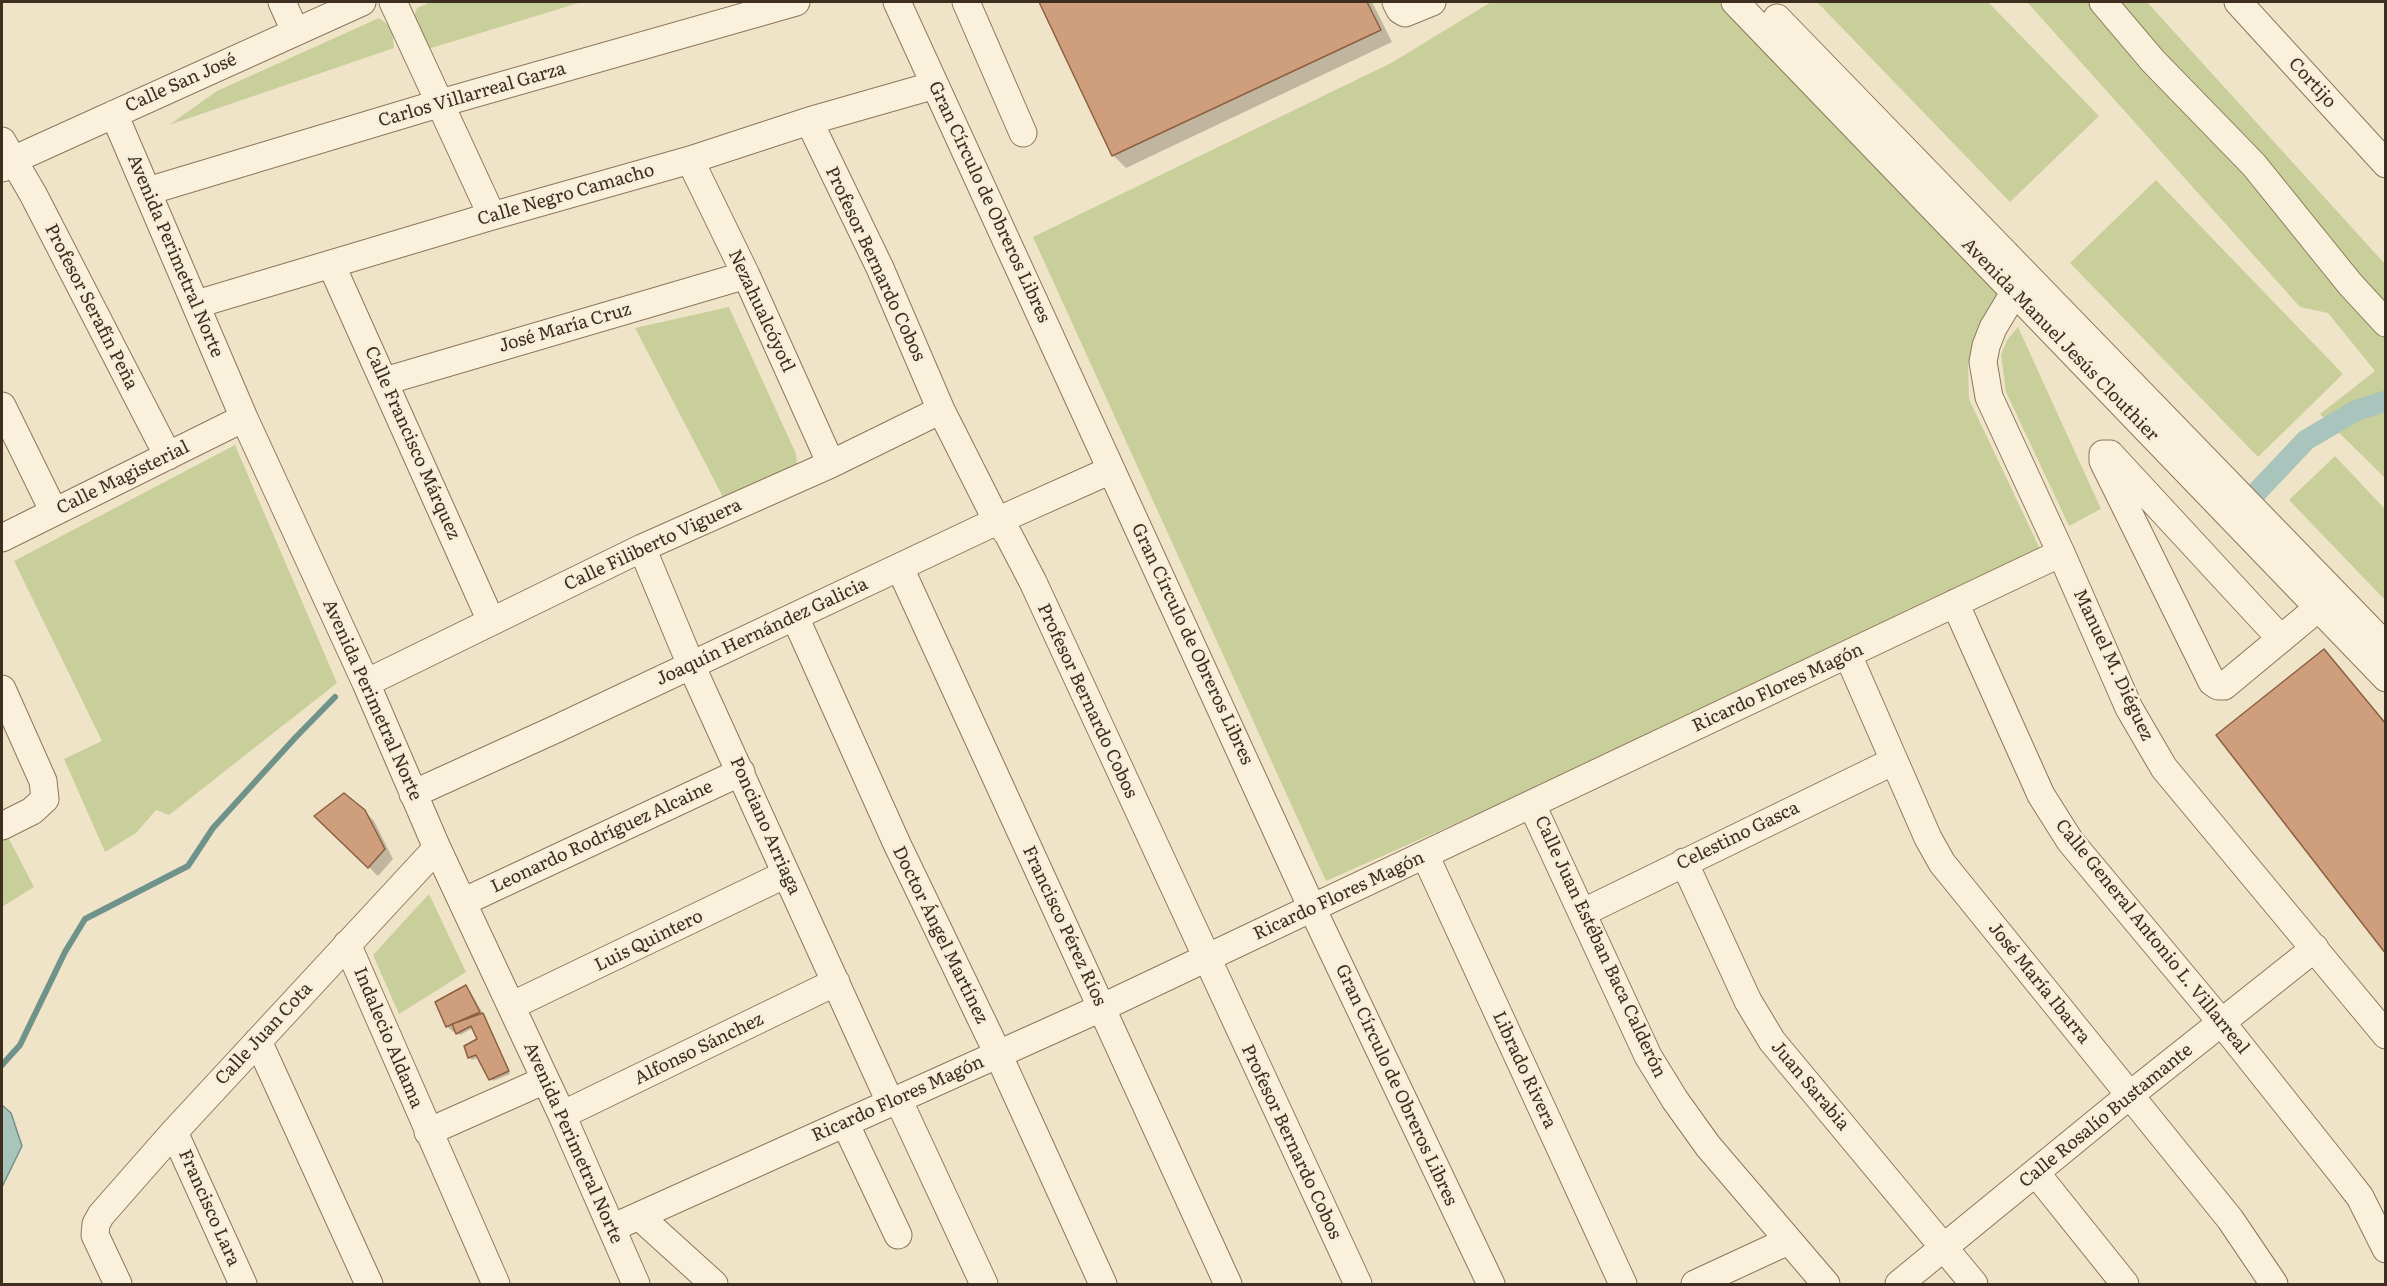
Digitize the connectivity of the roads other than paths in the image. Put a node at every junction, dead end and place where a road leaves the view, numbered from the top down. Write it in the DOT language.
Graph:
graph roads {
  1 [pos="282,2"];
  2 [pos="362,2"];
  3 [pos="393,2"];
  4 [pos="796,2"];
  5 [pos="897,2"];
  6 [pos="966,2"];
  7 [pos="1396,2"];
  8 [pos="1432,2"];
  9 [pos="1735,2"];
  10 [pos="1761,2"];
  11 [pos="2103,2"];
  12 [pos="2238,2"];
  13 [pos="295,31"];
  14 [pos="935,86"];
  15 [pos="441,104"];
  16 [pos="114,114"];
  17 [pos="809,122"];
  18 [pos="1023,133"];
  19 [pos="5,156"];
  20 [pos="690,160"];
  21 [pos="2385,164"];
  22 [pos="148,191"];
  23 [pos="492,216"];
  24 [pos="332,264"];
  25 [pos="746,275"];
  26 [pos="2022,287"];
  27 [pos="196,304"];
  28 [pos="2385,323"];
  29 [pos="385,381"];
  30 [pos="2,406"];
  31 [pos="941,410"];
  32 [pos="244,418"];
  33 [pos="168,456"];
  34 [pos="831,464"];
  35 [pos="1112,470"];
  36 [pos="54,512"];
  37 [pos="997,521"];
  38 [pos="2,538"];
  39 [pos="642,548"];
  40 [pos="2061,553"];
  41 [pos="900,568"];
  42 [pos="2326,601"];
  43 [pos="1955,603"];
  44 [pos="795,617"];
  45 [pos="491,621"];
  46 [pos="2281,639"];
  47 [pos="2385,646"];
  48 [pos="1848,655"];
  49 [pos="691,665"];
  50 [pos="2385,678"];
  51 [pos="366,683"];
  52 [pos="2,688"];
  53 [pos="1894,761"];
  54 [pos="741,772"];
  55 [pos="413,794"];
  56 [pos="1533,805"];
  57 [pos="2,826"];
  58 [pos="437,848"];
  59 [pos="1425,855"];
  60 [pos="1684,862"];
  61 [pos="786,874"];
  62 [pos="463,902"];
  63 [pos="1312,908"];
  64 [pos="1584,912"];
  65 [pos="347,944"];
  66 [pos="2315,948"];
  67 [pos="1206,959"];
  68 [pos="836,982"];
  69 [pos="511,1006"];
  70 [pos="1101,1008"];
  71 [pos="2222,1023"];
  72 [pos="2385,1035"];
  73 [pos="258,1041"];
  74 [pos="998,1054"];
  75 [pos="545,1080"];
  76 [pos="2130,1095"];
  77 [pos="894,1100"];
  78 [pos="562,1115"];
  79 [pos="845,1123"];
  80 [pos="174,1132"];
  81 [pos="428,1132"];
  82 [pos="2036,1173"];
  83 [pos="640,1218"];
  84 [pos="612,1228"];
  85 [pos="898,1235"];
  86 [pos="1788,1241"];
  87 [pos="1945,1248"];
  88 [pos="2385,1249"];
  89 [pos="118,1284"];
  90 [pos="243,1284"];
  91 [pos="369,1284"];
  92 [pos="496,1284"];
  93 [pos="636,1284"];
  94 [pos="714,1284"];
  95 [pos="984,1284"];
  96 [pos="1103,1284"];
  97 [pos="1228,1284"];
  98 [pos="1358,1284"];
  99 [pos="1491,1284"];
  100 [pos="1623,1284"];
  101 [pos="1695,1284"];
  102 [pos="1826,1284"];
  103 [pos="1899,1284"];
  104 [pos="1974,1284"];
  105 [pos="2125,1284"];
  106 [pos="2274,1284"];
  1 -- 13 [label="street"];
  2 -- 13 [label="street, Calle San José"];
  3 -- 15 [label="street"];
  4 -- 15 [label="street, Carlos Villarreal Garza"];
  5 -- 14 [label="street, Gran Círculo de Obreros Libres"];
  6 -- 18 [label="street"];
  7 -- 8 [label="street"];
  9 -- 26 [label="street, Avenida Manuel Jesús Clouthier"];
  10 -- 26 [label="street, Avenida Manuel Jesús Clouthier"];
  11 -- 28 [label="street"];
  12 -- 21 [label="street, Cortijo"];
  13 -- 16 [label="street, Calle San José"];
  14 -- 17 [label="street, Calle Negro Camacho"];
  14 -- 35 [label="street, Gran Círculo de Obreros Libres"];
  15 -- 22 [label="street, Carlos Villarreal Garza"];
  15 -- 23 [label="street"];
  16 -- 19 [label="street, Calle San José"];
  16 -- 22 [label="street, Avenida Perimetral Norte"];
  17 -- 20 [label="street, Calle Negro Camacho"];
  17 -- 31 [label="street, Profesor Bernardo Cobos"];
  19 -- 33 [label="street, Profesor Serafín Peña"];
  20 -- 23 [label="street, Calle Negro Camacho"];
  20 -- 25 [label="street, Nezahualcóyotl"];
  22 -- 27 [label="street, Avenida Perimetral Norte"];
  23 -- 24 [label="street, Calle Negro Camacho"];
  24 -- 27 [label="street, Calle Negro Camacho"];
  24 -- 29 [label="street, Calle Francisco Márquez"];
  25 -- 29 [label="street, José María Cruz"];
  25 -- 34 [label="street, Nezahualcóyotl"];
  26 -- 40 [label="street, Manuel M. Diéguez"];
  26 -- 42 [label="street, Avenida Manuel Jesús Clouthier"];
  27 -- 32 [label="street, Avenida Perimetral Norte"];
  29 -- 45 [label="street, Calle Francisco Márquez"];
  30 -- 36 [label="street"];
  31 -- 34 [label="street, Calle Filiberto Viguera"];
  31 -- 37 [label="street, Profesor Bernardo Cobos"];
  32 -- 33 [label="street, Calle Magisterial"];
  32 -- 51 [label="street, Avenida Perimetral Norte"];
  33 -- 36 [label="street, Calle Magisterial"];
  34 -- 39 [label="street, Calle Filiberto Viguera"];
  35 -- 37 [label="street, Joaquín Hernández Galicia"];
  35 -- 63 [label="street, Gran Círculo de Obreros Libres"];
  36 -- 38 [label="street, Calle Magisterial"];
  37 -- 41 [label="street, Joaquín Hernández Galicia"];
  37 -- 67 [label="street, Profesor Bernardo Cobos"];
  39 -- 45 [label="street, Calle Filiberto Viguera"];
  39 -- 49 [label="street, Ponciano Arriaga"];
  40 -- 43 [label="street, Ricardo Flores Magón"];
  40 -- 66 [label="street, Manuel M. Diéguez"];
  41 -- 44 [label="street, Joaquín Hernández Galicia"];
  41 -- 70 [label="street, Francisco Pérez Ríos"];
  42 -- 46 [label="street"];
  42 -- 47 [label="street, Avenida Manuel Jesús Clouthier"];
  42 -- 50 [label="street, Avenida Manuel Jesús Clouthier"];
  43 -- 48 [label="street, Ricardo Flores Magón"];
  43 -- 71 [label="street, Calle General Antonio L. Villarreal"];
  44 -- 49 [label="street, Joaquín Hernández Galicia"];
  44 -- 74 [label="street, Doctor Ángel Martínez"];
  45 -- 51 [label="street, Calle Filiberto Viguera"];
  46 -- 46 [label="street"];
  48 -- 53 [label="street, José María Ibarra"];
  48 -- 56 [label="street, Ricardo Flores Magón"];
  49 -- 54 [label="street, Ponciano Arriaga"];
  49 -- 55 [label="street, Joaquín Hernández Galicia"];
  51 -- 55 [label="street, Avenida Perimetral Norte"];
  52 -- 57 [label="street"];
  53 -- 60 [label="street, Celestino Gasca"];
  53 -- 76 [label="street, José María Ibarra"];
  54 -- 61 [label="street, Ponciano Arriaga"];
  54 -- 62 [label="street, Leonardo Rodríguez Alcaine"];
  55 -- 58 [label="street, Avenida Perimetral Norte"];
  56 -- 59 [label="street, Ricardo Flores Magón"];
  56 -- 64 [label="street, Calle Juan Estéban Baca Calderón"];
  58 -- 62 [label="street, Avenida Perimetral Norte"];
  58 -- 65 [label="street, Calle Juan Cota"];
  59 -- 63 [label="street, Ricardo Flores Magón"];
  59 -- 100 [label="street, Librado Rivera"];
  60 -- 64 [label="street, Celestino Gasca"];
  60 -- 87 [label="street, Juan Sarabia"];
  61 -- 68 [label="street, Ponciano Arriaga"];
  61 -- 69 [label="street, Luis Quintero"];
  62 -- 69 [label="street, Avenida Perimetral Norte"];
  63 -- 67 [label="street, Ricardo Flores Magón"];
  63 -- 99 [label="street, Gran Círculo de Obreros Libres"];
  64 -- 86 [label="street, Calle Juan Estéban Baca Calderón"];
  65 -- 73 [label="street, Calle Juan Cota"];
  65 -- 81 [label="street, Indalecio Aldama"];
  66 -- 71 [label="street, Calle Rosalío Bustamante"];
  66 -- 72 [label="street, Manuel M. Diéguez"];
  67 -- 70 [label="street, Ricardo Flores Magón"];
  67 -- 98 [label="street, Profesor Bernardo Cobos"];
  68 -- 77 [label="street, Ponciano Arriaga"];
  68 -- 78 [label="street, Alfonso Sánchez"];
  69 -- 75 [label="street, Avenida Perimetral Norte"];
  70 -- 74 [label="street, Ricardo Flores Magón"];
  70 -- 97 [label="street, Francisco Pérez Ríos"];
  71 -- 76 [label="street, Calle Rosalío Bustamante"];
  71 -- 88 [label="street, Calle General Antonio L. Villarreal"];
  73 -- 80 [label="street, Calle Juan Cota"];
  73 -- 91 [label="street"];
  74 -- 77 [label="street, Ricardo Flores Magón"];
  74 -- 96 [label="street, Doctor Ángel Martínez"];
  75 -- 78 [label="street, Avenida Perimetral Norte"];
  75 -- 81 [label="street"];
  76 -- 82 [label="street, Calle Rosalío Bustamante"];
  76 -- 106 [label="street, José María Ibarra"];
  77 -- 79 [label="street, Ricardo Flores Magón"];
  77 -- 95 [label="street, Ponciano Arriaga"];
  78 -- 84 [label="street, Avenida Perimetral Norte"];
  79 -- 83 [label="street, Ricardo Flores Magón"];
  79 -- 85 [label="street"];
  80 -- 89 [label="street, Calle Juan Cota"];
  80 -- 90 [label="street, Francisco Lara"];
  81 -- 92 [label="street, Indalecio Aldama"];
  82 -- 87 [label="street, Calle Rosalío Bustamante"];
  82 -- 105 [label="street"];
  83 -- 84 [label="street, Ricardo Flores Magón"];
  83 -- 94 [label="street"];
  84 -- 93 [label="street, Avenida Perimetral Norte"];
  86 -- 101 [label="street"];
  86 -- 102 [label="street, Calle Juan Estéban Baca Calderón"];
  87 -- 103 [label="street, Calle Rosalío Bustamante"];
  87 -- 104 [label="street, Juan Sarabia"];
}
